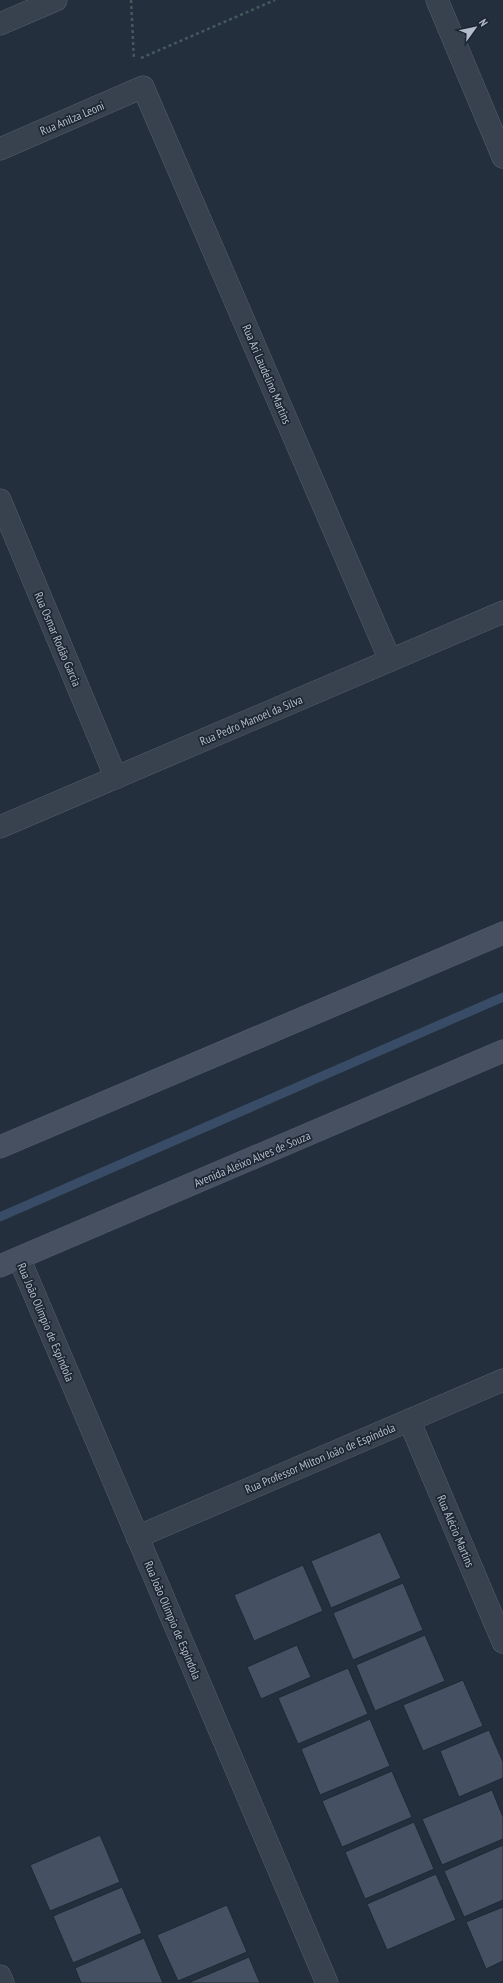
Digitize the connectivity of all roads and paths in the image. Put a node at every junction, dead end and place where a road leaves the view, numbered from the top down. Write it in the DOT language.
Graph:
graph roads {
  1 [pos="56,0"];
  2 [pos="131,0"];
  3 [pos="437,0"];
  4 [pos="0,24"];
  5 [pos="134,61"];
  6 [pos="143,88"];
  7 [pos="0,150"];
  8 [pos="503,156"];
  9 [pos="0,500"];
  10 [pos="503,612"];
  11 [pos="390,660"];
  12 [pos="116,778"];
  13 [pos="0,827"];
  14 [pos="503,933"];
  15 [pos="503,1051"];
  16 [pos="0,1147"];
  17 [pos="10,1262"];
  18 [pos="503,1380"];
  19 [pos="409,1420"];
  20 [pos="137,1537"];
  21 [pos="503,1642"];
  22 [pos="0,1976"];
  23 [pos="3,1983"];
  24 [pos="327,1983"];
  1 -- 4 [label="street"];
  2 -- 5 [label="path"];
  3 -- 8 [label="street"];
  6 -- 7 [label="street, Rua Anilza Leoni"];
  6 -- 11 [label="street, Rua Ari Laudelino Martins"];
  9 -- 12 [label="street, Rua Osmar Rodão Garcia"];
  10 -- 11 [label="street, Rua Pedro Manoel da Silva"];
  11 -- 12 [label="street, Rua Pedro Manoel da Silva"];
  12 -- 13 [label="street, Rua Pedro Manoel da Silva"];
  14 -- 16 [label="street"];
  15 -- 17 [label="street, Avenida Aleixo Alves de Souza"];
  17 -- 20 [label="street, Rua João Olímpio de Espíndola"];
  18 -- 19 [label="street, Rua Professor Milton João de Espíndola"];
  19 -- 20 [label="street, Rua Professor Milton João de Espíndola"];
  19 -- 21 [label="street, Rua Alécio Martins"];
  20 -- 24 [label="street, Rua João Olímpio de Espíndola"];
  22 -- 23 [label="street"];
}
